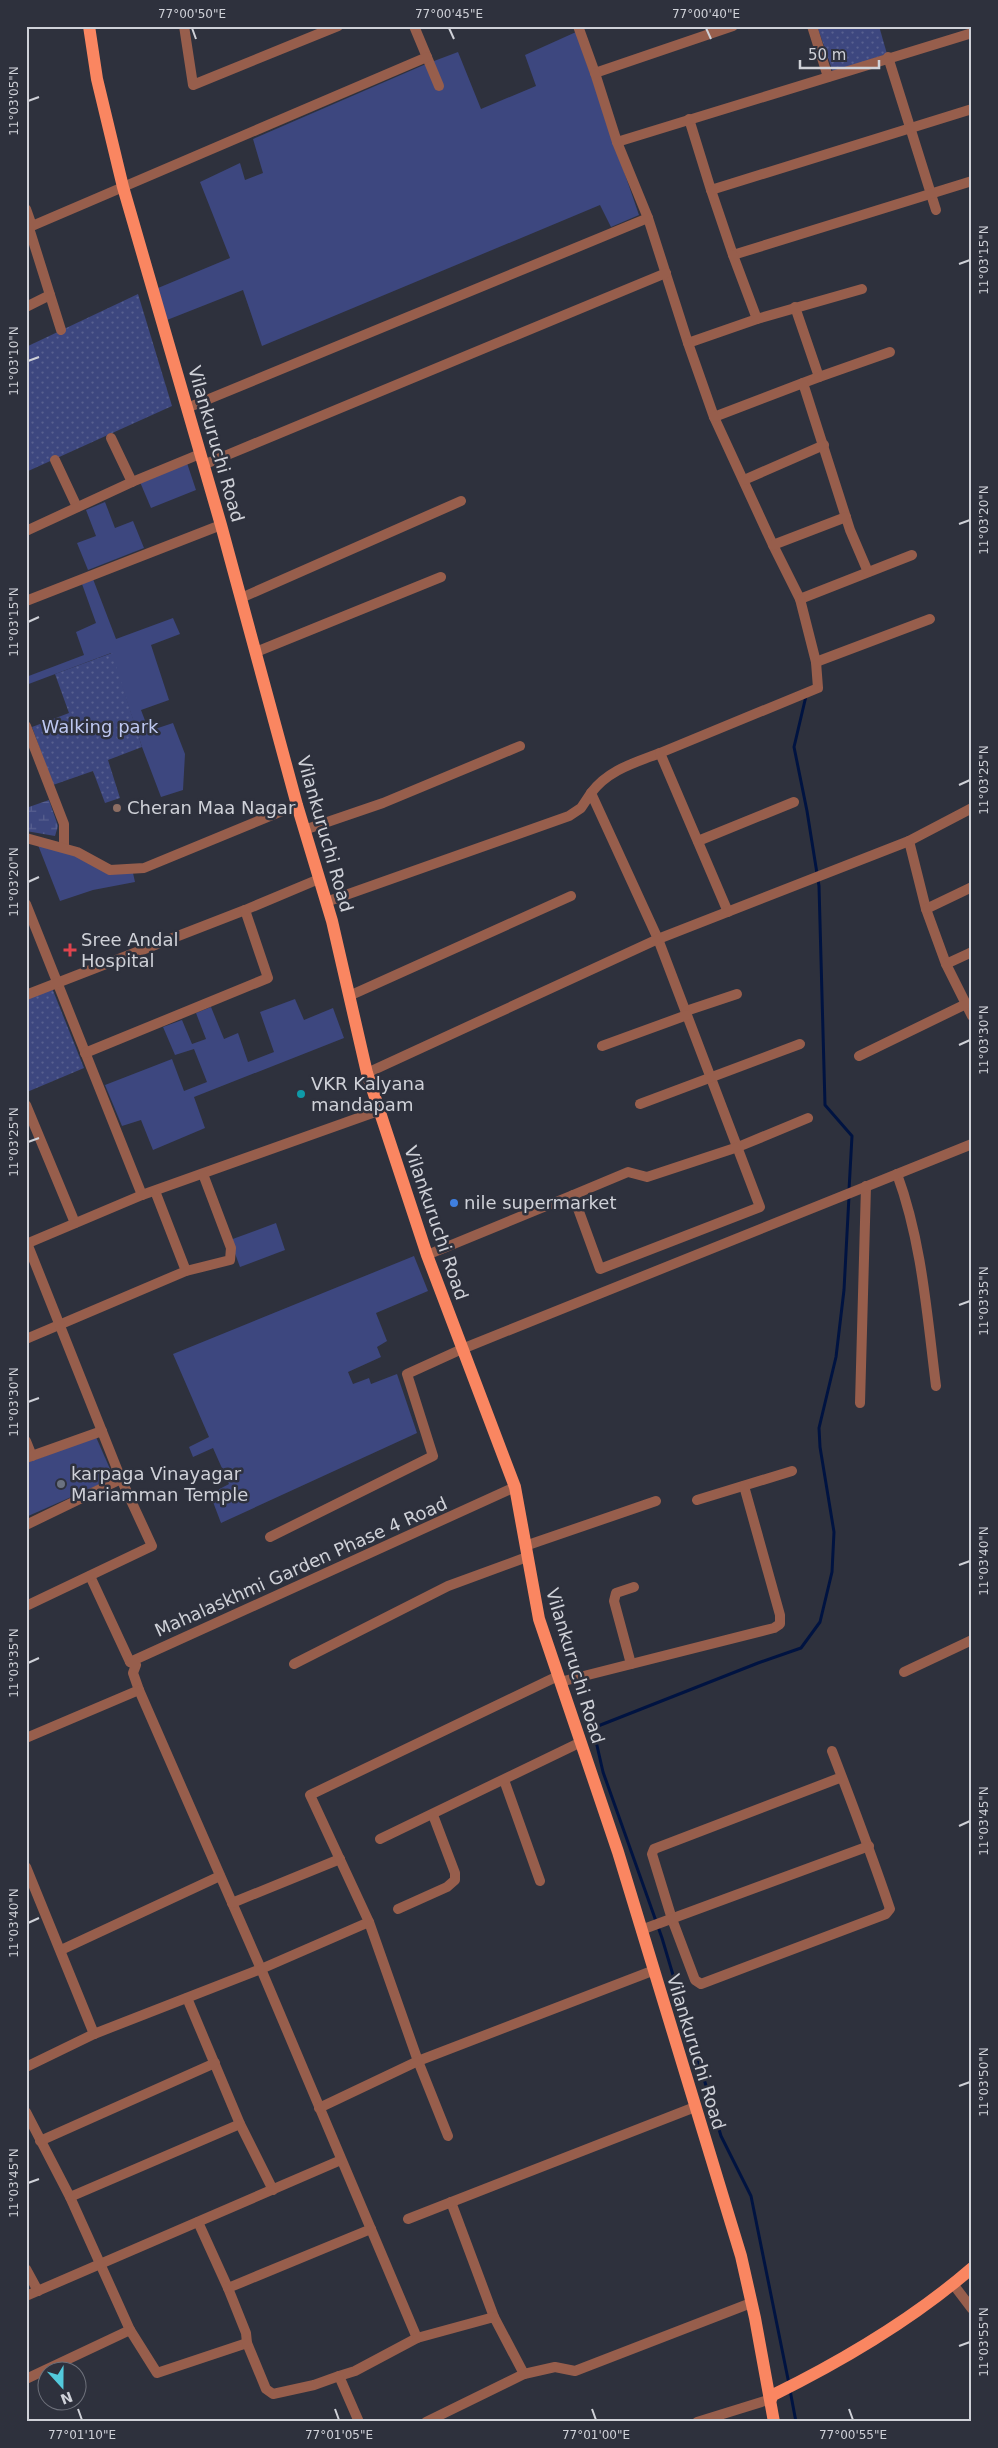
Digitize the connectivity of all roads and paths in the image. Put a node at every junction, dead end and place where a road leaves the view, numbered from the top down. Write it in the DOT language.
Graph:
graph roads {
  1 [pos="89,26"];
  2 [pos="184,26"];
  3 [pos="338,26"];
  4 [pos="414,26"];
  5 [pos="578,26"];
  6 [pos="734,26"];
  7 [pos="812,26"];
  8 [pos="972,33"];
  9 [pos="427,57"];
  10 [pos="888,57"];
  11 [pos="595,73"];
  12 [pos="828,77"];
  13 [pos="439,86"];
  14 [pos="972,109"];
  15 [pos="689,120"];
  16 [pos="910,129"];
  17 [pos="617,142"];
  18 [pos="972,182"];
  19 [pos="123,187"];
  20 [pos="711,190"];
  21 [pos="930,194"];
  22 [pos="26,209"];
  23 [pos="936,210"];
  24 [pos="648,218"];
  25 [pos="29,228"];
  26 [pos="733,254"];
  27 [pos="666,273"];
  28 [pos="862,289"];
  29 [pos="50,295"];
  30 [pos="26,307"];
  31 [pos="795,307"];
  32 [pos="757,319"];
  33 [pos="61,330"];
  34 [pos="688,343"];
  35 [pos="890,352"];
  36 [pos="819,377"];
  37 [pos="803,383"];
  38 [pos="188,408"];
  39 [pos="714,417"];
  40 [pos="111,438"];
  41 [pos="824,446"];
  42 [pos="202,459"];
  43 [pos="55,460"];
  44 [pos="744,480"];
  45 [pos="132,482"];
  46 [pos="462,501"];
  47 [pos="77,506"];
  48 [pos="846,517"];
  49 [pos="222,525"];
  50 [pos="27,529"];
  51 [pos="772,545"];
  52 [pos="912,555"];
  53 [pos="868,572"];
  54 [pos="440,577"];
  55 [pos="241,598"];
  56 [pos="800,598"];
  57 [pos="26,602"];
  58 [pos="930,619"];
  59 [pos="256,652"];
  60 [pos="816,662"];
  61 [pos="26,726"];
  62 [pos="520,746"];
  63 [pos="660,753"];
  64 [pos="591,793"];
  65 [pos="794,802"];
  66 [pos="297,804"];
  67 [pos="972,808"];
  68 [pos="304,830"];
  69 [pos="26,838"];
  70 [pos="698,841"];
  71 [pos="909,842"];
  72 [pos="64,848"];
  73 [pos="319,879"];
  74 [pos="972,887"];
  75 [pos="571,896"];
  76 [pos="326,902"];
  77 [pos="27,908"];
  78 [pos="926,909"];
  79 [pos="245,910"];
  80 [pos="728,912"];
  81 [pos="658,939"];
  82 [pos="972,952"];
  83 [pos="946,964"];
  84 [pos="56,982"];
  85 [pos="737,994"];
  86 [pos="26,995"];
  87 [pos="349,996"];
  88 [pos="966,1004"];
  89 [pos="687,1013"];
  90 [pos="972,1016"];
  91 [pos="800,1044"];
  92 [pos="602,1046"];
  93 [pos="85,1053"];
  94 [pos="859,1056"];
  95 [pos="367,1074"];
  96 [pos="711,1077"];
  97 [pos="26,1104"];
  98 [pos="640,1104"];
  99 [pos="378,1111"];
  100 [pos="29,1117"];
  101 [pos="808,1118"];
  102 [pos="972,1144"];
  103 [pos="738,1147"];
  104 [pos="203,1174"];
  105 [pos="897,1174"];
  106 [pos="866,1186"];
  107 [pos="155,1191"];
  108 [pos="142,1196"];
  109 [pos="573,1196"];
  110 [pos="75,1224"];
  111 [pos="27,1244"];
  112 [pos="427,1255"];
  113 [pos="186,1271"];
  114 [pos="59,1326"];
  115 [pos="26,1339"];
  116 [pos="462,1349"];
  117 [pos="936,1386"];
  118 [pos="860,1403"];
  119 [pos="102,1431"];
  120 [pos="26,1441"];
  121 [pos="29,1457"];
  122 [pos="792,1471"];
  123 [pos="121,1479"];
  124 [pos="744,1486"];
  125 [pos="515,1487"];
  126 [pos="697,1500"];
  127 [pos="656,1501"];
  128 [pos="26,1525"];
  129 [pos="270,1538"];
  130 [pos="526,1551"];
  131 [pos="90,1576"];
  132 [pos="634,1587"];
  133 [pos="26,1606"];
  134 [pos="972,1640"];
  135 [pos="130,1662"];
  136 [pos="294,1664"];
  137 [pos="630,1664"];
  138 [pos="904,1672"];
  139 [pos="559,1679"];
  140 [pos="139,1690"];
  141 [pos="26,1738"];
  142 [pos="579,1743"];
  143 [pos="832,1751"];
  144 [pos="842,1777"];
  145 [pos="504,1780"];
  146 [pos="433,1815"];
  147 [pos="380,1839"];
  148 [pos="869,1846"];
  149 [pos="340,1859"];
  150 [pos="26,1867"];
  151 [pos="220,1876"];
  152 [pos="540,1881"];
  153 [pos="232,1903"];
  154 [pos="398,1909"];
  155 [pos="668,1920"];
  156 [pos="369,1922"];
  157 [pos="641,1930"];
  158 [pos="61,1950"];
  159 [pos="261,1969"];
  160 [pos="652,1971"];
  161 [pos="187,1998"];
  162 [pos="94,2034"];
  163 [pos="418,2061"];
  164 [pos="215,2063"];
  165 [pos="26,2067"];
  166 [pos="695,2107"];
  167 [pos="319,2108"];
  168 [pos="26,2112"];
  169 [pos="240,2124"];
  170 [pos="448,2136"];
  171 [pos="40,2141"];
  172 [pos="341,2160"];
  173 [pos="273,2190"];
  174 [pos="70,2197"];
  175 [pos="451,2202"];
  176 [pos="408,2219"];
  177 [pos="198,2222"];
  178 [pos="370,2229"];
  179 [pos="102,2264"];
  180 [pos="972,2268"];
  181 [pos="26,2269"];
  182 [pos="953,2284"];
  183 [pos="228,2288"];
  184 [pos="38,2291"];
  185 [pos="26,2296"];
  186 [pos="752,2303"];
  187 [pos="972,2309"];
  188 [pos="494,2317"];
  189 [pos="130,2330"];
  190 [pos="416,2338"];
  191 [pos="247,2343"];
  192 [pos="524,2374"];
  193 [pos="339,2376"];
  194 [pos="26,2379"];
  195 [pos="772,2397"];
  196 [pos="359,2422"];
  197 [pos="426,2422"];
  198 [pos="697,2422"];
  199 [pos="774,2422"];
  1 -- 19 [label="main road, Vilankuruchi Road"];
  2 -- 3 [label="street"];
  4 -- 9 [label="street"];
  5 -- 11 [label="street"];
  6 -- 11 [label="street"];
  7 -- 12 [label="street"];
  8 -- 10 [label="street"];
  9 -- 13 [label="street"];
  9 -- 19 [label="street"];
  10 -- 12 [label="street"];
  10 -- 16 [label="street"];
  11 -- 17 [label="street"];
  12 -- 15 [label="street"];
  14 -- 16 [label="street"];
  15 -- 17 [label="street"];
  15 -- 20 [label="street"];
  16 -- 20 [label="street"];
  16 -- 21 [label="street"];
  17 -- 24 [label="street"];
  18 -- 21 [label="street"];
  19 -- 25 [label="street"];
  19 -- 38 [label="main road, Vilankuruchi Road"];
  20 -- 26 [label="street"];
  21 -- 23 [label="street"];
  21 -- 26 [label="street"];
  22 -- 25 [label="street"];
  24 -- 27 [label="street"];
  24 -- 38 [label="street"];
  25 -- 29 [label="street"];
  26 -- 32 [label="street"];
  27 -- 34 [label="street"];
  27 -- 42 [label="street"];
  28 -- 31 [label="street"];
  29 -- 30 [label="street"];
  29 -- 33 [label="street"];
  31 -- 32 [label="street"];
  31 -- 36 [label="street"];
  32 -- 34 [label="street"];
  34 -- 39 [label="street"];
  35 -- 36 [label="street"];
  36 -- 37 [label="street"];
  37 -- 39 [label="street"];
  37 -- 41 [label="street"];
  38 -- 42 [label="main road, Vilankuruchi Road"];
  39 -- 44 [label="street"];
  40 -- 45 [label="street"];
  41 -- 44 [label="street"];
  41 -- 48 [label="street"];
  42 -- 45 [label="street"];
  42 -- 49 [label="main road, Vilankuruchi Road"];
  43 -- 47 [label="street"];
  44 -- 51 [label="street"];
  45 -- 47 [label="street"];
  46 -- 55 [label="street"];
  47 -- 50 [label="street"];
  48 -- 51 [label="street"];
  48 -- 53 [label="street"];
  49 -- 55 [label="main road, Vilankuruchi Road"];
  49 -- 57 [label="street"];
  51 -- 56 [label="street"];
  52 -- 53 [label="street"];
  53 -- 56 [label="street"];
  54 -- 59 [label="street"];
  55 -- 59 [label="main road, Vilankuruchi Road"];
  56 -- 60 [label="street"];
  58 -- 60 [label="street"];
  59 -- 66 [label="main road, Vilankuruchi Road"];
  60 -- 63 [label="street"];
  61 -- 72 [label="street"];
  62 -- 68 [label="street"];
  63 -- 64 [label="street"];
  63 -- 70 [label="street"];
  64 -- 76 [label="street"];
  64 -- 81 [label="street"];
  65 -- 70 [label="street"];
  66 -- 68 [label="main road, Vilankuruchi Road"];
  66 -- 72 [label="street"];
  67 -- 71 [label="street"];
  68 -- 73 [label="main road, Vilankuruchi Road"];
  69 -- 72 [label="street"];
  70 -- 80 [label="street"];
  71 -- 78 [label="street"];
  71 -- 80 [label="street"];
  73 -- 76 [label="main road, Vilankuruchi Road"];
  73 -- 79 [label="street"];
  74 -- 78 [label="street"];
  75 -- 87 [label="street"];
  76 -- 87 [label="main road, Vilankuruchi Road"];
  77 -- 84 [label="street"];
  78 -- 83 [label="street"];
  79 -- 84 [label="street"];
  79 -- 93 [label="street"];
  80 -- 81 [label="street"];
  81 -- 89 [label="street"];
  81 -- 95 [label="street"];
  82 -- 83 [label="street"];
  83 -- 88 [label="street"];
  84 -- 86 [label="street"];
  84 -- 93 [label="street"];
  85 -- 89 [label="street"];
  87 -- 95 [label="main road, Vilankuruchi Road"];
  88 -- 90 [label="street"];
  88 -- 94 [label="street"];
  89 -- 92 [label="street"];
  89 -- 96 [label="street"];
  91 -- 96 [label="street"];
  93 -- 108 [label="street"];
  95 -- 99 [label="main road, Vilankuruchi Road"];
  96 -- 98 [label="street"];
  96 -- 103 [label="street"];
  97 -- 100 [label="street"];
  99 -- 104 [label="street"];
  99 -- 112 [label="main road, Vilankuruchi Road"];
  100 -- 110 [label="street"];
  101 -- 103 [label="street"];
  102 -- 105 [label="street"];
  103 -- 109 [label="street"];
  103 -- 109 [label="street"];
  104 -- 107 [label="street"];
  104 -- 113 [label="street"];
  105 -- 106 [label="street"];
  105 -- 117 [label="street"];
  106 -- 116 [label="street"];
  106 -- 118 [label="street"];
  107 -- 108 [label="street"];
  107 -- 113 [label="street"];
  108 -- 110 [label="street"];
  109 -- 112 [label="street"];
  110 -- 111 [label="street"];
  111 -- 114 [label="street"];
  112 -- 116 [label="main road, Vilankuruchi Road"];
  113 -- 114 [label="street"];
  114 -- 115 [label="street"];
  114 -- 119 [label="street"];
  116 -- 125 [label="main road, Vilankuruchi Road"];
  116 -- 129 [label="street"];
  119 -- 121 [label="street"];
  119 -- 123 [label="street"];
  120 -- 121 [label="street"];
  122 -- 124 [label="street"];
  123 -- 128 [label="street"];
  123 -- 131 [label="street"];
  124 -- 126 [label="street"];
  124 -- 137 [label="street"];
  125 -- 130 [label="main road, Vilankuruchi Road"];
  125 -- 135 [label="street, Mahalaskhmi Garden Phase 4 Road"];
  127 -- 130 [label="street"];
  130 -- 136 [label="street"];
  130 -- 139 [label="main road, Vilankuruchi Road"];
  131 -- 133 [label="street"];
  131 -- 135 [label="street"];
  132 -- 137 [label="street"];
  134 -- 138 [label="street"];
  135 -- 140 [label="street"];
  137 -- 139 [label="street"];
  139 -- 142 [label="main road, Vilankuruchi Road"];
  139 -- 149 [label="street"];
  140 -- 141 [label="street"];
  140 -- 151 [label="street"];
  142 -- 145 [label="street"];
  142 -- 157 [label="main road, Vilankuruchi Road"];
  143 -- 144 [label="street"];
  144 -- 148 [label="street"];
  144 -- 155 [label="street"];
  145 -- 146 [label="street"];
  145 -- 152 [label="street"];
  146 -- 147 [label="street"];
  146 -- 154 [label="street"];
  148 -- 155 [label="street"];
  148 -- 155 [label="street"];
  149 -- 153 [label="street"];
  149 -- 156 [label="street"];
  150 -- 158 [label="street"];
  151 -- 153 [label="street"];
  151 -- 158 [label="street"];
  153 -- 159 [label="street"];
  155 -- 157 [label="street"];
  156 -- 159 [label="street"];
  156 -- 163 [label="street"];
  157 -- 160 [label="main road, Vilankuruchi Road"];
  158 -- 162 [label="street"];
  159 -- 161 [label="street"];
  159 -- 167 [label="street"];
  160 -- 163 [label="street"];
  160 -- 166 [label="main road, Vilankuruchi Road"];
  161 -- 162 [label="street"];
  161 -- 164 [label="street"];
  162 -- 165 [label="street"];
  163 -- 167 [label="street"];
  163 -- 170 [label="street"];
  164 -- 169 [label="street"];
  164 -- 171 [label="street"];
  166 -- 175 [label="street"];
  166 -- 186 [label="main road, Vilankuruchi Road"];
  167 -- 172 [label="street"];
  168 -- 171 [label="street"];
  169 -- 173 [label="street"];
  169 -- 174 [label="street"];
  171 -- 174 [label="street"];
  172 -- 173 [label="street"];
  172 -- 178 [label="street"];
  173 -- 177 [label="street"];
  174 -- 179 [label="street"];
  175 -- 176 [label="street"];
  175 -- 188 [label="street"];
  177 -- 179 [label="street"];
  177 -- 183 [label="street"];
  178 -- 183 [label="street"];
  178 -- 190 [label="street"];
  179 -- 184 [label="street"];
  179 -- 189 [label="street"];
  180 -- 182 [label="main road"];
  181 -- 184 [label="street"];
  182 -- 187 [label="street"];
  182 -- 195 [label="main road"];
  183 -- 191 [label="street"];
  184 -- 185 [label="street"];
  186 -- 192 [label="street"];
  186 -- 195 [label="main road, Vilankuruchi Road"];
  188 -- 190 [label="street"];
  188 -- 192 [label="street"];
  189 -- 191 [label="street"];
  189 -- 194 [label="street"];
  190 -- 193 [label="street"];
  191 -- 193 [label="street"];
  192 -- 197 [label="street"];
  193 -- 196 [label="street"];
  195 -- 198 [label="street"];
  195 -- 199 [label="main road, Vilankuruchi Road"];
}
